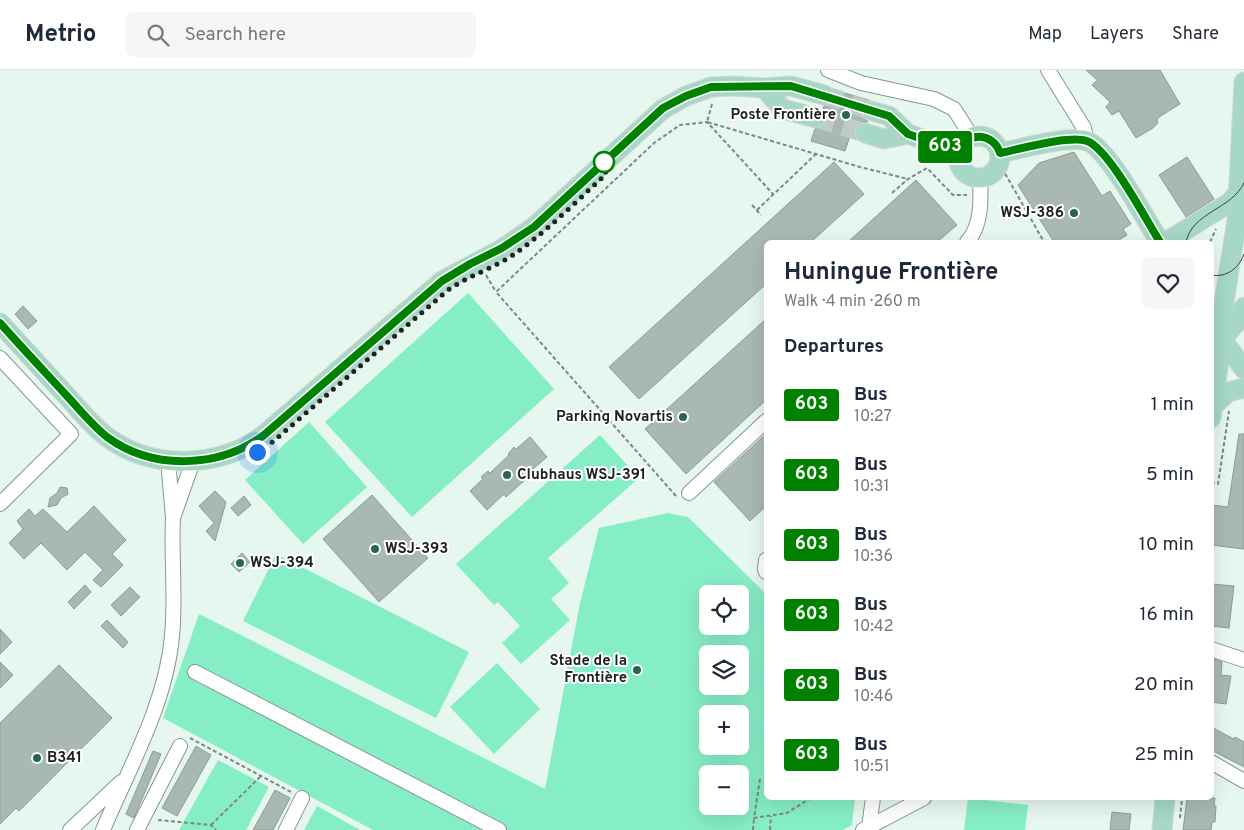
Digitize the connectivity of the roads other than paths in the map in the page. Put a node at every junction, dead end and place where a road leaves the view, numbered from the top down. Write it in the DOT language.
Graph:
graph roads {
  1 [pos="828,70"];
  2 [pos="1048,70"];
  3 [pos="1244,82"];
  4 [pos="764,88"];
  5 [pos="824,95"];
  6 [pos="872,111"];
  7 [pos="816,118"];
  8 [pos="865,133"];
  9 [pos="908,134"];
  10 [pos="972,138"];
  11 [pos="1087,141"];
  12 [pos="959,152"];
  13 [pos="1000,158"];
  14 [pos="980,179"];
  15 [pos="1241,190"];
  16 [pos="968,240"];
  17 [pos="1159,240"];
  18 [pos="1169,240"];
  19 [pos="1244,306"];
  20 [pos="0,324"];
  21 [pos="1214,327"];
  22 [pos="1222,339"];
  23 [pos="0,358"];
  24 [pos="1244,369"];
  25 [pos="1244,388"];
  26 [pos="1219,417"];
  27 [pos="764,423"];
  28 [pos="168,460"];
  29 [pos="193,461"];
  30 [pos="689,493"];
  31 [pos="0,504"];
  32 [pos="173,518"];
  33 [pos="1214,650"];
  34 [pos="1244,660"];
  35 [pos="195,672"];
  36 [pos="185,742"];
  37 [pos="1214,764"];
  38 [pos="125,778"];
  39 [pos="1244,781"];
  40 [pos="302,798"];
  41 [pos="873,800"];
  42 [pos="920,800"];
  43 [pos="1165,800"];
  44 [pos="894,815"];
  45 [pos="140,824"];
  46 [pos="1170,826"];
  47 [pos="866,828"];
  48 [pos="70,830"];
  49 [pos="103,830"];
  50 [pos="286,830"];
  51 [pos="499,830"];
  52 [pos="895,830"];
  1 -- 10 [label="street"];
  2 -- 11 [label="street"];
  3 -- 15 [label="main road"];
  4 -- 5 [label="main road"];
  4 -- 7 [label="main road"];
  4 -- 29 [label="main road, bridge"];
  6 -- 9 [label="main road"];
  8 -- 9 [label="main road"];
  9 -- 12 [label="main road"];
  10 -- 12 [label="main road"];
  10 -- 13 [label="main road"];
  11 -- 13 [label="main road"];
  11 -- 17 [label="main road"];
  12 -- 14 [label="main road"];
  13 -- 14 [label="main road"];
  14 -- 16 [label="street"];
  15 -- 18 [label="main road"];
  15 -- 22 [label="main road"];
  19 -- 22 [label="main road"];
  20 -- 28 [label="main road"];
  21 -- 22 [label="main road"];
  22 -- 24 [label="main road"];
  22 -- 26 [label="main road"];
  23 -- 31 [label="street"];
  25 -- 26 [label="main road"];
  27 -- 30 [label="street"];
  28 -- 29 [label="main road"];
  28 -- 32 [label="street"];
  29 -- 32 [label="street"];
  32 -- 38 [label="street"];
  33 -- 34 [label="street"];
  35 -- 51 [label="street"];
  36 -- 45 [label="street"];
  37 -- 39 [label="street"];
  38 -- 48 [label="street"];
  38 -- 49 [label="street"];
  40 -- 50 [label="street"];
  41 -- 47 [label="street"];
  42 -- 44 [label="street"];
  43 -- 46 [label="main road"];
  44 -- 47 [label="street"];
  44 -- 52 [label="street"];
}
